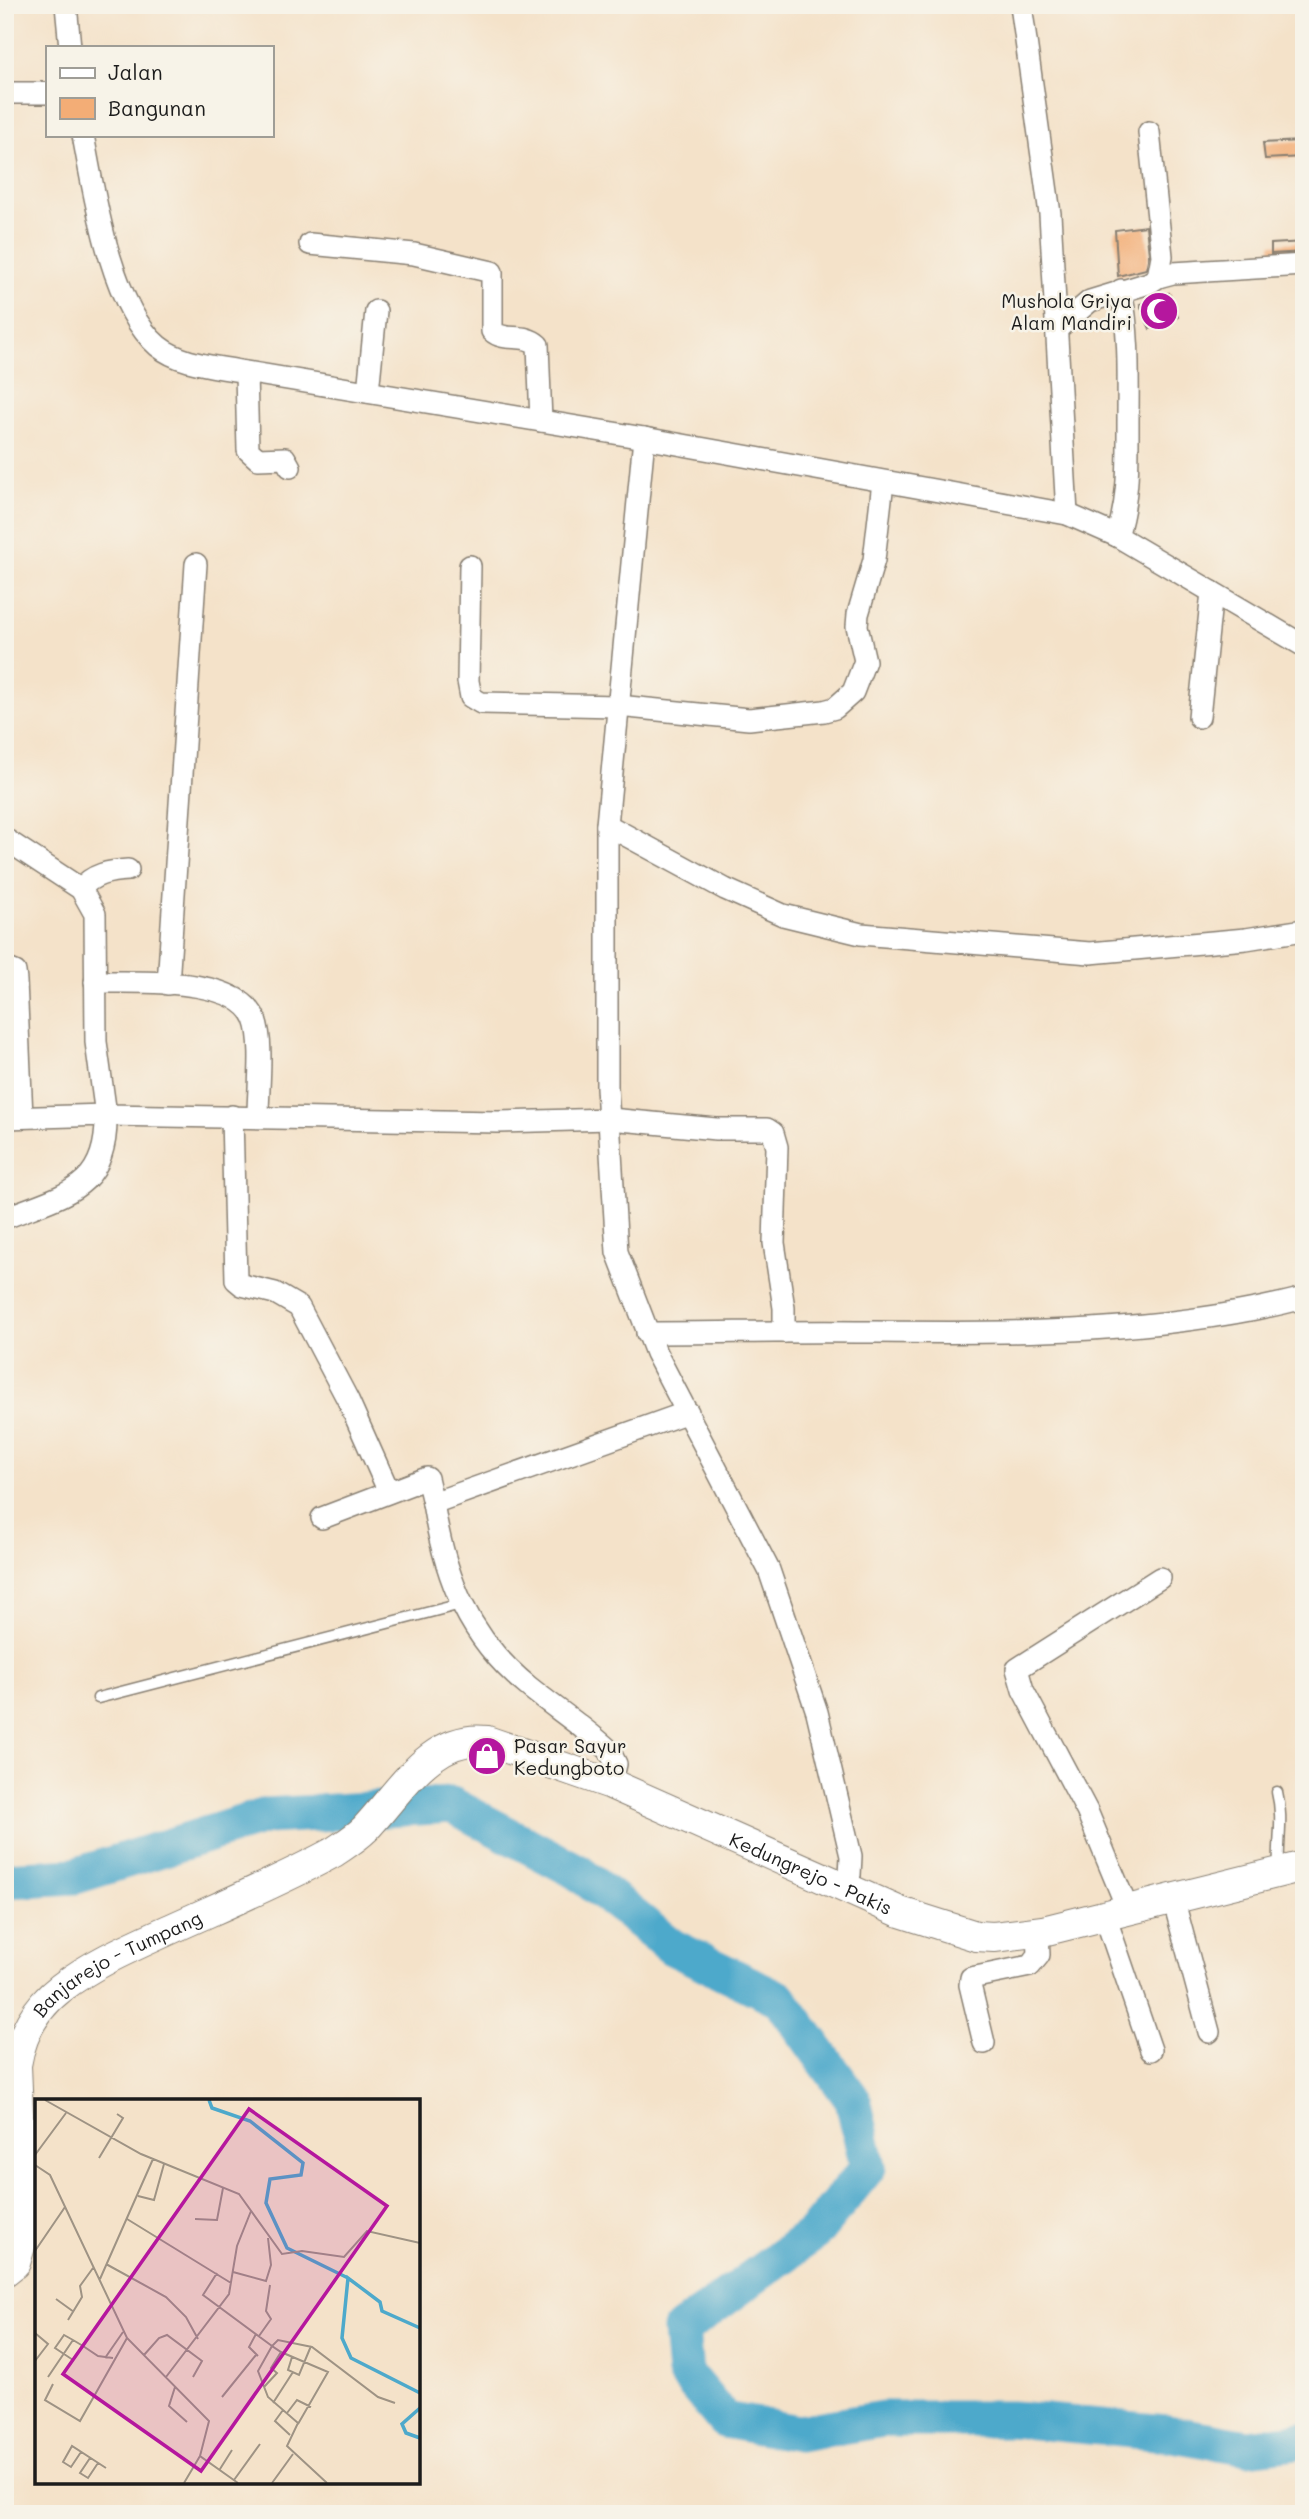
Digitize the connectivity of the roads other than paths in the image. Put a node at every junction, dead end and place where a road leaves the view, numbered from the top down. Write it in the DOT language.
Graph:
graph roads {
  1 [pos="66,5"];
  2 [pos="1021,5"];
  3 [pos="70,46"];
  4 [pos="5,93"];
  5 [pos="46,93"];
  6 [pos="1149,132"];
  7 [pos="83,136"];
  8 [pos="310,244"];
  9 [pos="1304,265"];
  10 [pos="1158,277"];
  11 [pos="1121,290"];
  12 [pos="376,311"];
  13 [pos="1057,330"];
  14 [pos="246,373"];
  15 [pos="368,392"];
  16 [pos="541,421"];
  17 [pos="644,438"];
  18 [pos="290,467"];
  19 [pos="883,482"];
  20 [pos="1068,514"];
  21 [pos="1117,536"];
  22 [pos="197,564"];
  23 [pos="470,566"];
  24 [pos="1212,593"];
  25 [pos="1294,631"];
  26 [pos="1304,646"];
  27 [pos="618,706"];
  28 [pos="1199,717"];
  29 [pos="607,825"];
  30 [pos="5,839"];
  31 [pos="128,870"];
  32 [pos="81,889"];
  33 [pos="1304,930"];
  34 [pos="5,968"];
  35 [pos="95,982"];
  36 [pos="167,984"];
  37 [pos="106,1115"];
  38 [pos="258,1115"];
  39 [pos="232,1116"];
  40 [pos="14,1118"];
  41 [pos="610,1119"];
  42 [pos="5,1218"];
  43 [pos="1304,1298"];
  44 [pos="784,1332"];
  45 [pos="651,1342"];
  46 [pos="688,1412"];
  47 [pos="389,1492"];
  48 [pos="433,1503"];
  49 [pos="322,1518"];
  50 [pos="1160,1578"];
  51 [pos="461,1604"];
  52 [pos="98,1698"];
  53 [pos="611,1784"];
  54 [pos="1277,1793"];
  55 [pos="362,1832"];
  56 [pos="1292,1869"];
  57 [pos="839,1885"];
  58 [pos="1173,1898"];
  59 [pos="1116,1913"];
  60 [pos="1038,1932"];
  61 [pos="1209,2032"];
  62 [pos="984,2043"];
  63 [pos="1151,2050"];
  64 [pos="5,2271"];
  1 -- 3 [label="street"];
  2 -- 13 [label="street"];
  4 -- 5 [label="street"];
  6 -- 10 [label="street"];
  7 -- 14 [label="street"];
  8 -- 16 [label="street"];
  9 -- 10 [label="street"];
  10 -- 11 [label="street"];
  11 -- 13 [label="street"];
  11 -- 21 [label="street"];
  12 -- 15 [label="street"];
  13 -- 20 [label="street"];
  14 -- 15 [label="street"];
  14 -- 18 [label="street"];
  15 -- 16 [label="street"];
  16 -- 17 [label="street"];
  17 -- 19 [label="street"];
  17 -- 27 [label="street"];
  19 -- 20 [label="street"];
  19 -- 27 [label="street"];
  20 -- 21 [label="street"];
  21 -- 24 [label="street"];
  22 -- 36 [label="street"];
  23 -- 27 [label="street"];
  24 -- 25 [label="street"];
  24 -- 28 [label="street"];
  25 -- 26 [label="street"];
  27 -- 29 [label="street"];
  29 -- 33 [label="street"];
  29 -- 41 [label="street"];
  30 -- 32 [label="street"];
  31 -- 32 [label="street"];
  32 -- 35 [label="street"];
  34 -- 40 [label="street"];
  35 -- 36 [label="street"];
  35 -- 37 [label="street"];
  36 -- 38 [label="street"];
  37 -- 39 [label="street"];
  37 -- 40 [label="street"];
  37 -- 42 [label="street"];
  38 -- 39 [label="street"];
  38 -- 41 [label="street"];
  39 -- 47 [label="street"];
  41 -- 44 [label="street"];
  41 -- 45 [label="street"];
  43 -- 44 [label="street"];
  44 -- 45 [label="street"];
  45 -- 46 [label="street"];
  46 -- 48 [label="street"];
  46 -- 57 [label="street"];
  47 -- 48 [label="street"];
  47 -- 49 [label="street"];
  48 -- 51 [label="street"];
  50 -- 59 [label="street"];
  51 -- 52 [label="lane"];
  51 -- 53 [label="street"];
  53 -- 55 [label="main road, Kedungrejo - Pakis"];
  53 -- 57 [label="main road, Kedungrejo - Pakis"];
  54 -- 56 [label="lane"];
  55 -- 64 [label="main road, Banjarejo - Tumpang"];
  56 -- 58 [label="main road, Kedungrejo - Pakis"];
  57 -- 60 [label="main road, Kedungrejo - Pakis"];
  58 -- 59 [label="main road, Kedungrejo - Pakis"];
  58 -- 61 [label="street"];
  59 -- 60 [label="main road, Kedungrejo - Pakis"];
  59 -- 63 [label="street"];
  60 -- 62 [label="street"];
}
